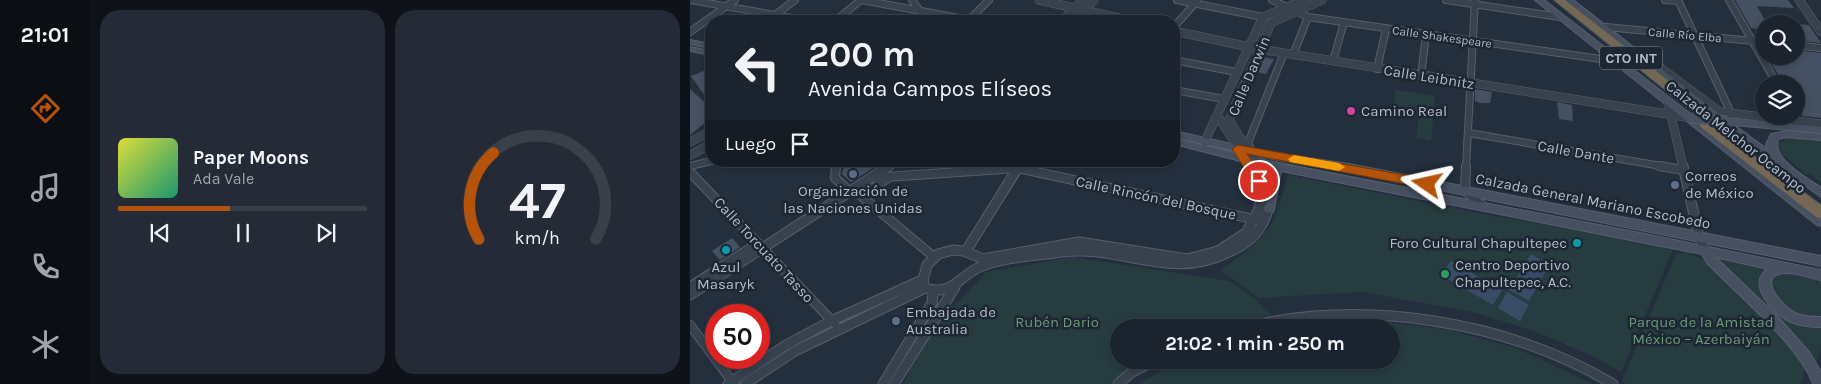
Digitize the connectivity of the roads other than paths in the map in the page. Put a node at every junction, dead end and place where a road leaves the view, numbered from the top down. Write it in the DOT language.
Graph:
graph roads {
  1 [pos="690,0"];
  2 [pos="735,0"];
  3 [pos="795,0"];
  4 [pos="862,0"];
  5 [pos="912,0"];
  6 [pos="989,0"];
  7 [pos="1039,0"];
  8 [pos="1083,0"];
  9 [pos="1094,0"];
  10 [pos="1177,0"];
  11 [pos="1272,0"];
  12 [pos="1304,0"];
  13 [pos="1322,0"];
  14 [pos="1446,0"];
  15 [pos="1539,0"];
  16 [pos="1548,0"];
  17 [pos="1559,0"];
  18 [pos="1568,0"];
  19 [pos="1665,0"];
  20 [pos="1730,0"];
  21 [pos="1799,0"];
  22 [pos="1678,1"];
  23 [pos="1197,2"];
  24 [pos="1475,2"];
  25 [pos="726,7"];
  26 [pos="1075,8"];
  27 [pos="1286,8"];
  28 [pos="919,10"];
  29 [pos="1084,10"];
  30 [pos="1295,12"];
  31 [pos="714,15"];
  32 [pos="775,15"];
  33 [pos="843,15"];
  34 [pos="923,15"];
  35 [pos="943,15"];
  36 [pos="976,15"];
  37 [pos="1068,15"];
  38 [pos="1079,15"];
  39 [pos="1106,15"];
  40 [pos="1588,16"];
  41 [pos="1308,17"];
  42 [pos="1560,17"];
  43 [pos="1263,18"];
  44 [pos="1180,20"];
  45 [pos="705,22"];
  46 [pos="1344,22"];
  47 [pos="1606,27"];
  48 [pos="1386,29"];
  49 [pos="690,32"];
  50 [pos="1180,32"];
  51 [pos="1821,32"];
  52 [pos="1426,35"];
  53 [pos="1694,36"];
  54 [pos="1752,41"];
  55 [pos="1755,41"];
  56 [pos="690,42"];
  57 [pos="1474,42"];
  58 [pos="705,45"];
  59 [pos="1805,46"];
  60 [pos="1248,47"];
  61 [pos="1821,48"];
  62 [pos="690,49"];
  63 [pos="1260,49"];
  64 [pos="705,52"];
  65 [pos="1284,53"];
  66 [pos="1293,55"];
  67 [pos="1180,61"];
  68 [pos="1333,61"];
  69 [pos="1616,61"];
  70 [pos="1377,69"];
  71 [pos="1236,72"];
  72 [pos="1772,75"];
  73 [pos="1421,76"];
  74 [pos="1471,84"];
  75 [pos="1180,91"];
  76 [pos="1224,99"];
  77 [pos="1668,103"];
  78 [pos="1217,115"];
  79 [pos="1670,116"];
  80 [pos="1689,116"];
  81 [pos="1805,123"];
  82 [pos="1755,124"];
  83 [pos="1821,124"];
  84 [pos="1805,125"];
  85 [pos="1723,126"];
  86 [pos="1821,130"];
  87 [pos="1469,133"];
  88 [pos="705,134"];
  89 [pos="1180,136"];
  90 [pos="1821,137"];
  91 [pos="690,142"];
  92 [pos="1180,142"];
  93 [pos="1205,142"];
  94 [pos="705,147"];
  95 [pos="690,155"];
  96 [pos="1248,155"];
  97 [pos="1779,161"];
  98 [pos="705,162"];
  99 [pos="690,166"];
  100 [pos="836,167"];
  101 [pos="878,167"];
  102 [pos="887,167"];
  103 [pos="1000,167"];
  104 [pos="1019,167"];
  105 [pos="1029,167"];
  106 [pos="1277,167"];
  107 [pos="1684,170"];
  108 [pos="690,172"];
  109 [pos="871,178"];
  110 [pos="888,178"];
  111 [pos="849,188"];
  112 [pos="1465,191"];
  113 [pos="1821,193"];
  114 [pos="862,196"];
  115 [pos="1821,203"];
  116 [pos="1483,206"];
  117 [pos="1269,209"];
  118 [pos="1821,213"];
  119 [pos="1260,220"];
  120 [pos="1821,222"];
  121 [pos="1821,228"];
  122 [pos="1678,233"];
  123 [pos="1699,237"];
  124 [pos="1645,238"];
  125 [pos="760,246"];
  126 [pos="1102,250"];
  127 [pos="1705,250"];
  128 [pos="968,253"];
  129 [pos="934,257"];
  130 [pos="1800,257"];
  131 [pos="1821,257"];
  132 [pos="1821,261"];
  133 [pos="1794,269"];
  134 [pos="1821,275"];
  135 [pos="960,283"];
  136 [pos="690,287"];
  137 [pos="927,287"];
  138 [pos="690,294"];
  139 [pos="1277,319"];
  140 [pos="1821,322"];
  141 [pos="690,325"];
  142 [pos="835,325"];
  143 [pos="1138,369"];
  144 [pos="1821,380"];
  145 [pos="731,383"];
  146 [pos="745,384"];
  147 [pos="883,384"];
  148 [pos="894,384"];
  149 [pos="1118,384"];
  150 [pos="1613,384"];
  151 [pos="1819,384"];
  1 -- 25 [label="street"];
  2 -- 25 [label="street"];
  3 -- 32 [label="street"];
  4 -- 28 [label="street"];
  4 -- 33 [label="street"];
  5 -- 28 [label="street"];
  6 -- 36 [label="street"];
  7 -- 26 [label="street"];
  8 -- 26 [label="street"];
  9 -- 29 [label="street"];
  10 -- 23 [label="street"];
  11 -- 27 [label="street, Calle Shakespeare"];
  12 -- 27 [label="street, Calle Darwin"];
  13 -- 30 [label="street, Calle Darwin"];
  14 -- 24 [label="street"];
  15 -- 42 [label="main road, Calzada Melchor Ocampo / CTO INT"];
  16 -- 80 [label="highway, CTO INT"];
  17 -- 85 [label="highway, CTO INT"];
  18 -- 40 [label="main road, Calzada Melchor Ocampo / CTO INT"];
  19 -- 22 [label="street"];
  20 -- 54 [label="street"];
  21 -- 51 [label="street"];
  22 -- 53 [label="street"];
  23 -- 43 [label="street"];
  23 -- 44 [label="street"];
  24 -- 42 [label="street"];
  24 -- 57 [label="street"];
  25 -- 31 [label="street"];
  25 -- 32 [label="street"];
  26 -- 29 [label="street"];
  26 -- 37 [label="street"];
  27 -- 30 [label="street, Calle Shakespeare"];
  27 -- 43 [label="street, Calle Darwin"];
  28 -- 34 [label="street"];
  28 -- 35 [label="street"];
  29 -- 38 [label="street"];
  29 -- 39 [label="street"];
  30 -- 41 [label="street, Calle Shakespeare"];
  30 -- 63 [label="street, Calle Darwin"];
  40 -- 47 [label="street"];
  40 -- 85 [label="main road, Calzada Melchor Ocampo / CTO INT"];
  41 -- 46 [label="street, Calle Shakespeare"];
  41 -- 66 [label="street"];
  42 -- 69 [label="main road, Calzada Melchor Ocampo / CTO INT"];
  43 -- 60 [label="street, Calle Darwin"];
  45 -- 49 [label="street"];
  46 -- 48 [label="street, Calle Shakespeare"];
  46 -- 68 [label="street"];
  47 -- 53 [label="street, Calle Río Elba"];
  47 -- 85 [label="street"];
  48 -- 52 [label="street, Calle Shakespeare"];
  48 -- 70 [label="street"];
  50 -- 60 [label="street, Calle Leibnitz"];
  52 -- 57 [label="street, Calle Shakespeare"];
  52 -- 73 [label="street"];
  53 -- 54 [label="street, Calle Río Elba"];
  53 -- 85 [label="street"];
  54 -- 55 [label="street, Calle Río Elba"];
  54 -- 72 [label="street"];
  56 -- 58 [label="main road"];
  57 -- 69 [label="street, Calle Shakespeare"];
  57 -- 74 [label="street"];
  59 -- 61 [label="street"];
  60 -- 63 [label="street, Calle Leibnitz"];
  60 -- 71 [label="street, Calle Darwin"];
  62 -- 64 [label="main road"];
  63 -- 65 [label="street, Calle Leibnitz"];
  63 -- 96 [label="street, Calle Darwin"];
  65 -- 66 [label="street, Calle Leibnitz"];
  65 -- 96 [label="street"];
  66 -- 68 [label="street, Calle Leibnitz"];
  67 -- 71 [label="street"];
  68 -- 70 [label="street, Calle Leibnitz"];
  69 -- 77 [label="main road, Calzada Melchor Ocampo / CTO INT"];
  70 -- 73 [label="street, Calle Leibnitz"];
  71 -- 76 [label="street, Calle Darwin"];
  73 -- 74 [label="street, Calle Leibnitz"];
  74 -- 79 [label="street, Calle Leibnitz"];
  74 -- 87 [label="street"];
  75 -- 76 [label="street"];
  76 -- 78 [label="street, Calle Darwin"];
  77 -- 79 [label="street"];
  77 -- 80 [label="main road, Calzada Melchor Ocampo / CTO INT"];
  78 -- 93 [label="street, Calle Darwin"];
  78 -- 96 [label="street, Calle Darwin"];
  79 -- 80 [label="street, Calle Leibnitz"];
  79 -- 107 [label="street"];
  80 -- 85 [label="main road, Calzada Melchor Ocampo / CTO INT"];
  80 -- 85 [label="main road, bridge"];
  81 -- 83 [label="street"];
  82 -- 85 [label="main road"];
  84 -- 86 [label="main road"];
  85 -- 97 [label="main road, Calzada Melchor Ocampo / CTO INT"];
  85 -- 115 [label="highway, CTO INT"];
  85 -- 118 [label="highway, CTO INT"];
  85 -- 120 [label="main road, Calzada Melchor Ocampo / CTO INT"];
  85 -- 121 [label="main road"];
  87 -- 107 [label="street, Calle Dante"];
  87 -- 112 [label="street"];
  88 -- 91 [label="street"];
  89 -- 93 [label="main road, Calzada General Mariano Escobedo"];
  90 -- 97 [label="main road"];
  92 -- 96 [label="main road, Calzada General Mariano Escobedo"];
  93 -- 96 [label="main road, Calzada General Mariano Escobedo"];
  94 -- 95 [label="street"];
  96 -- 106 [label="main road, Calzada General Mariano Escobedo"];
  96 -- 112 [label="main road, Calzada General Mariano Escobedo"];
  96 -- 117 [label="street"];
  96 -- 119 [label="street"];
  97 -- 113 [label="main road, Calzada Melchor Ocampo / CTO INT"];
  98 -- 99 [label="street"];
  100 -- 111 [label="street"];
  101 -- 111 [label="street"];
  102 -- 109 [label="street"];
  103 -- 110 [label="street, Calle Rincón del Bosque"];
  104 -- 128 [label="street"];
  105 -- 119 [label="street, Calle Rincón del Bosque"];
  106 -- 116 [label="main road, Calzada General Mariano Escobedo"];
  106 -- 117 [label="main road"];
  107 -- 123 [label="street"];
  108 -- 125 [label="street, Calle Torcuato Tasso"];
  109 -- 110 [label="street, Calle Rincón del Bosque"];
  109 -- 111 [label="street"];
  110 -- 114 [label="street"];
  111 -- 114 [label="street"];
  111 -- 125 [label="street"];
  112 -- 116 [label="street"];
  112 -- 122 [label="main road, Calzada General Mariano Escobedo"];
  114 -- 129 [label="street"];
  116 -- 124 [label="main road, Calzada General Mariano Escobedo"];
  117 -- 119 [label="street"];
  119 -- 126 [label="street"];
  122 -- 123 [label="main road, Calzada General Mariano Escobedo"];
  122 -- 124 [label="main road"];
  123 -- 127 [label="street"];
  123 -- 130 [label="main road, Calzada General Mariano Escobedo"];
  124 -- 127 [label="main road, Calzada General Mariano Escobedo"];
  125 -- 136 [label="street"];
  125 -- 138 [label="street"];
  125 -- 142 [label="street, Calle Torcuato Tasso"];
  126 -- 128 [label="street"];
  126 -- 135 [label="street"];
  127 -- 133 [label="main road, Calzada General Mariano Escobedo"];
  127 -- 151 [label="main road"];
  128 -- 129 [label="street"];
  128 -- 135 [label="street"];
  129 -- 137 [label="street"];
  130 -- 131 [label="main road"];
  130 -- 132 [label="main road"];
  133 -- 134 [label="main road, Calzada General Mariano Escobedo"];
  133 -- 140 [label="main road"];
  135 -- 137 [label="street"];
  135 -- 148 [label="street"];
  137 -- 142 [label="street"];
  137 -- 147 [label="street"];
  139 -- 150 [label="street"];
  141 -- 145 [label="street"];
  142 -- 145 [label="street"];
  142 -- 146 [label="street"];
  143 -- 149 [label="street"];
  144 -- 151 [label="main road"];
}
